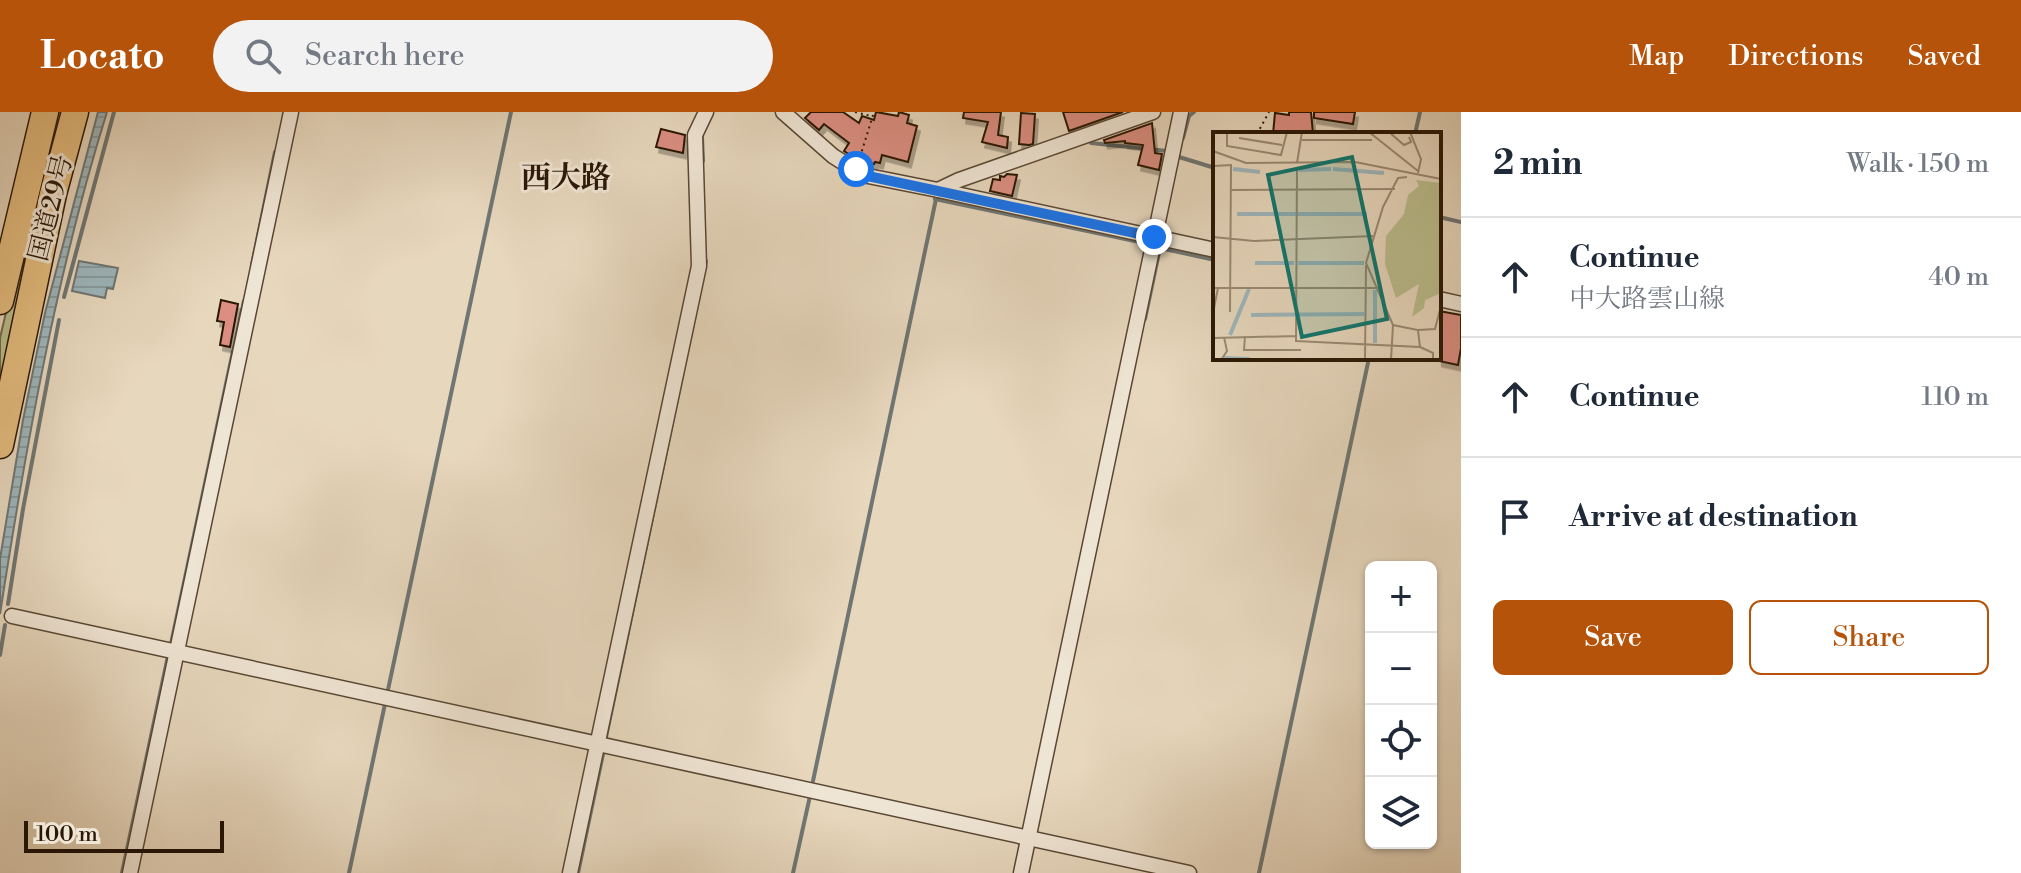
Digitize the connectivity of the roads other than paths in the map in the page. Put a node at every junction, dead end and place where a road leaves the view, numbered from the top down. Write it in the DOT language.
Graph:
graph roads {
  1 [pos="45,112"];
  2 [pos="75,112"];
  3 [pos="291,112"];
  4 [pos="706,112"];
  5 [pos="783,112"];
  6 [pos="1153,112"];
  7 [pos="1181,112"];
  8 [pos="938,190"];
  9 [pos="1154,237"];
  10 [pos="1213,250"];
  11 [pos="1441,299"];
  12 [pos="0,301"];
  13 [pos="1461,304"];
  14 [pos="0,445"];
  15 [pos="12,616"];
  16 [pos="176,652"];
  17 [pos="597,743"];
  18 [pos="1029,837"];
  19 [pos="130,873"];
  20 [pos="570,873"];
  21 [pos="1021,873"];
  22 [pos="1189,873"];
  1 -- 12 [label="highway, 国道29号"];
  2 -- 14 [label="highway, 国道29号"];
  3 -- 16 [label="street"];
  4 -- 17 [label="street"];
  5 -- 8 [label="street"];
  6 -- 8 [label="street"];
  7 -- 9 [label="street"];
  8 -- 9 [label="street"];
  9 -- 10 [label="street"];
  9 -- 18 [label="street"];
  11 -- 13 [label="street"];
  15 -- 16 [label="street"];
  16 -- 17 [label="street"];
  16 -- 19 [label="street"];
  17 -- 18 [label="street"];
  17 -- 20 [label="street"];
  18 -- 21 [label="street"];
  18 -- 22 [label="street"];
}
